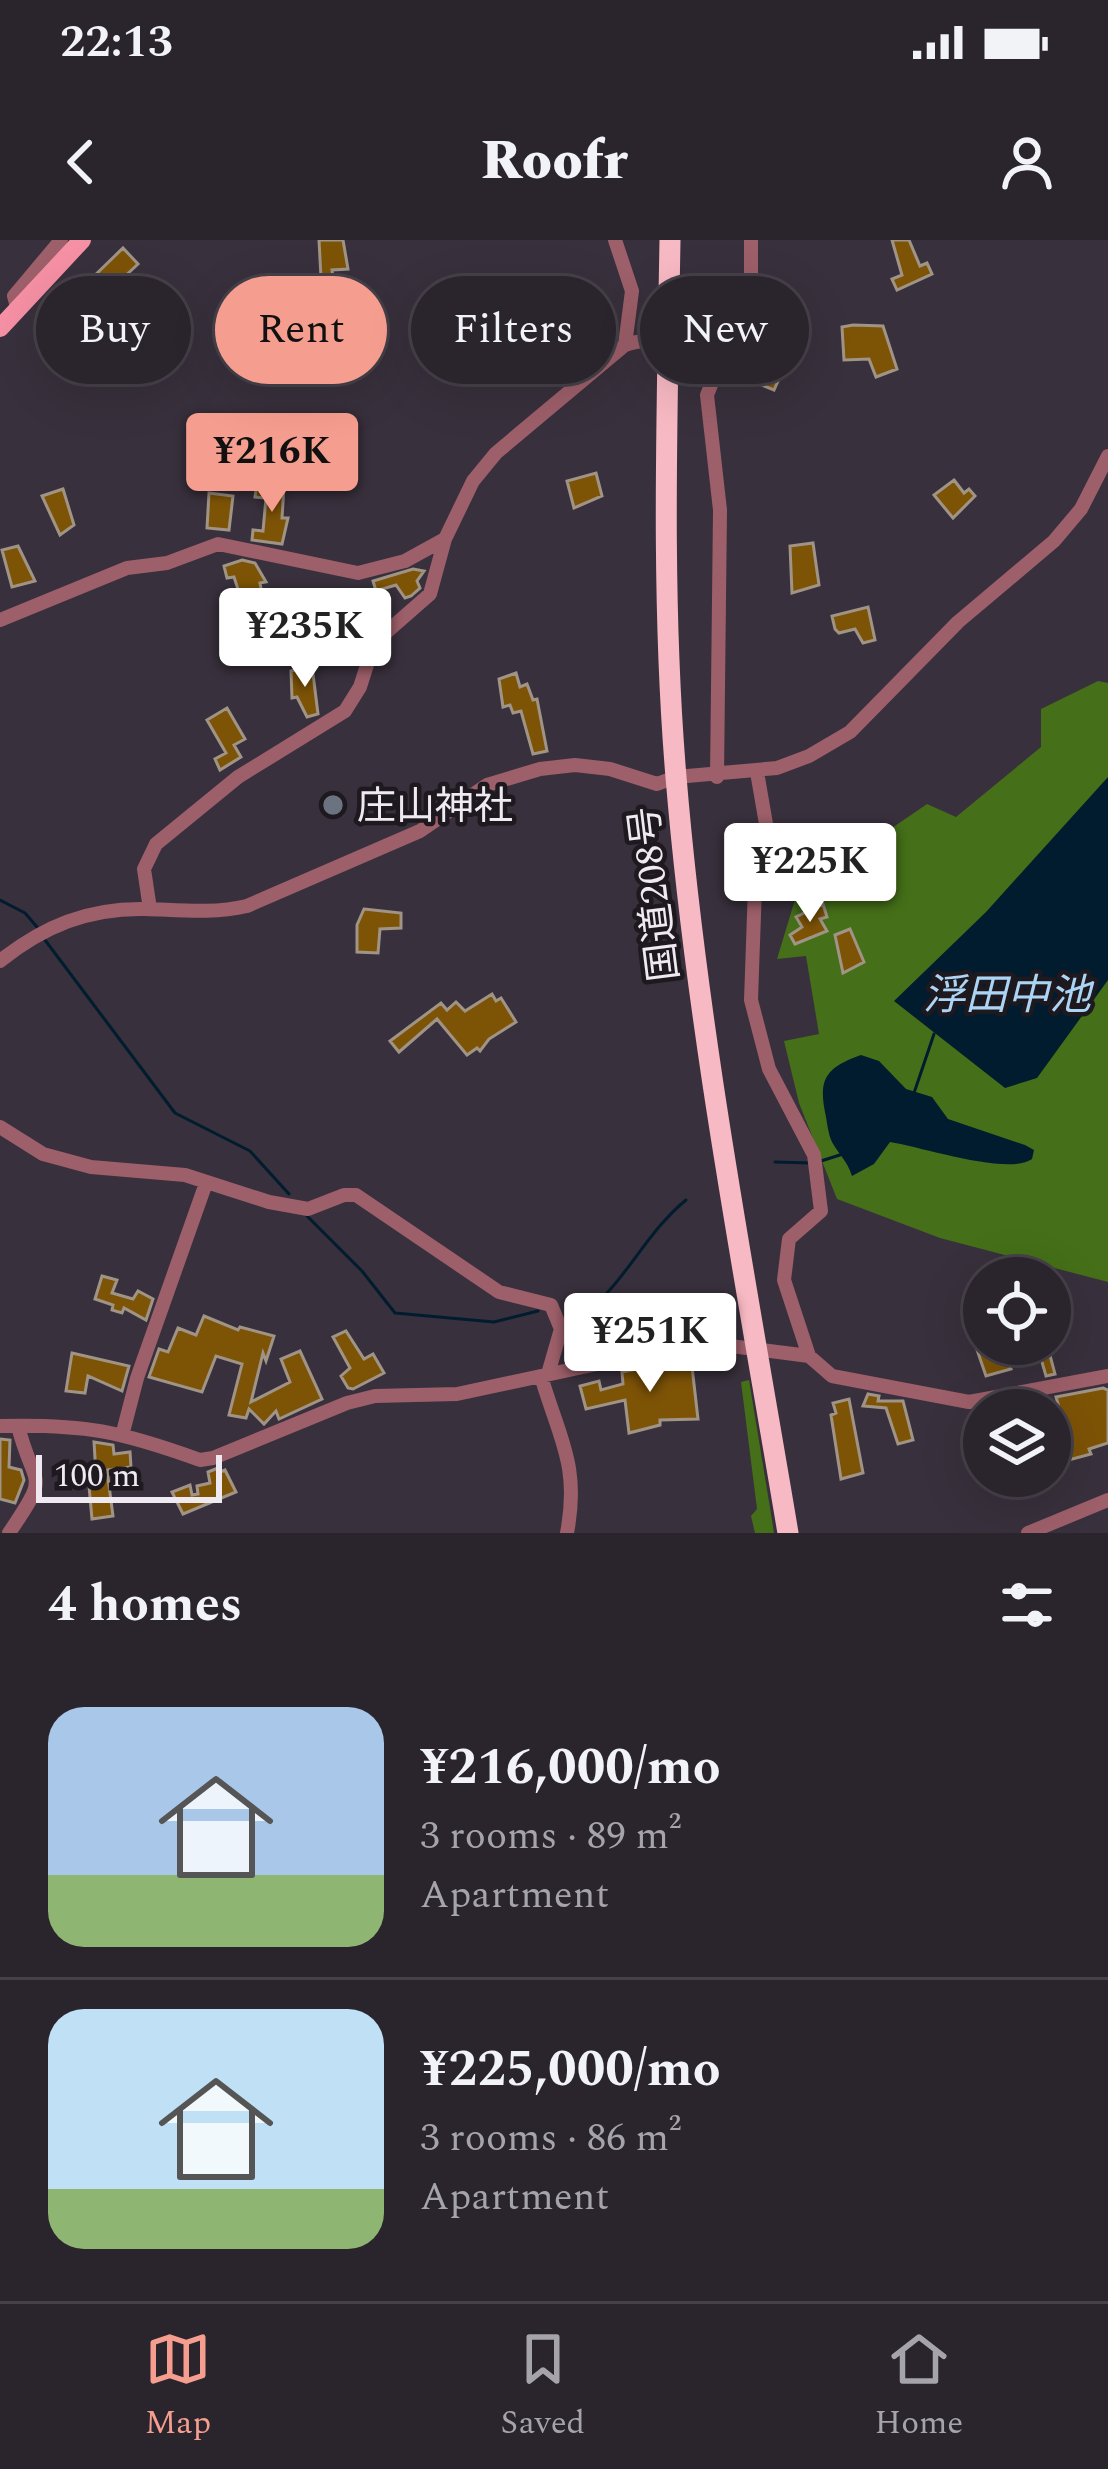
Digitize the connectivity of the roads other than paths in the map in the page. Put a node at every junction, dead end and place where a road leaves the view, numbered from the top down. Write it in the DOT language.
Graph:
graph roads {
  1 [pos="61,240"];
  2 [pos="82,240"];
  3 [pos="615,240"];
  4 [pos="670,240"];
  5 [pos="751,240"];
  6 [pos="669,276"];
  7 [pos="750,276"];
  8 [pos="17,307"];
  9 [pos="0,328"];
  10 [pos="640,342"];
  11 [pos="625,345"];
  12 [pos="668,384"];
  13 [pos="711,384"];
  14 [pos="1108,456"];
  15 [pos="445,539"];
  16 [pos="0,620"];
  17 [pos="757,772"];
  18 [pos="676,777"];
  19 [pos="717,777"];
  20 [pos="150,909"];
  21 [pos="0,961"];
  22 [pos="0,1126"];
  23 [pos="206,1183"];
  24 [pos="757,1349"];
  25 [pos="809,1356"];
  26 [pos="544,1375"];
  27 [pos="1108,1376"];
  28 [pos="0,1426"];
  29 [pos="19,1426"];
  30 [pos="123,1432"];
  31 [pos="1108,1500"];
  32 [pos="9,1533"];
  33 [pos="567,1533"];
  34 [pos="788,1533"];
  35 [pos="1028,1533"];
  1 -- 8 [label="street"];
  2 -- 8 [label="main road"];
  3 -- 11 [label="street"];
  4 -- 6 [label="highway, 国道208号"];
  5 -- 7 [label="street"];
  8 -- 9 [label="main road"];
  10 -- 11 [label="street"];
  11 -- 15 [label="street"];
  12 -- 18 [label="highway, 国道208号"];
  13 -- 19 [label="street"];
  14 -- 17 [label="street"];
  15 -- 16 [label="street"];
  15 -- 20 [label="street"];
  17 -- 19 [label="street"];
  17 -- 25 [label="street"];
  18 -- 19 [label="street"];
  18 -- 20 [label="street"];
  18 -- 24 [label="highway, 国道208号"];
  20 -- 21 [label="street"];
  22 -- 23 [label="street"];
  23 -- 26 [label="street"];
  23 -- 30 [label="street"];
  24 -- 25 [label="street"];
  24 -- 26 [label="street"];
  24 -- 34 [label="highway, 国道208号"];
  25 -- 27 [label="street"];
  26 -- 30 [label="street"];
  26 -- 33 [label="street"];
  28 -- 29 [label="street"];
  29 -- 30 [label="street"];
  29 -- 32 [label="street"];
  31 -- 35 [label="street"];
}
